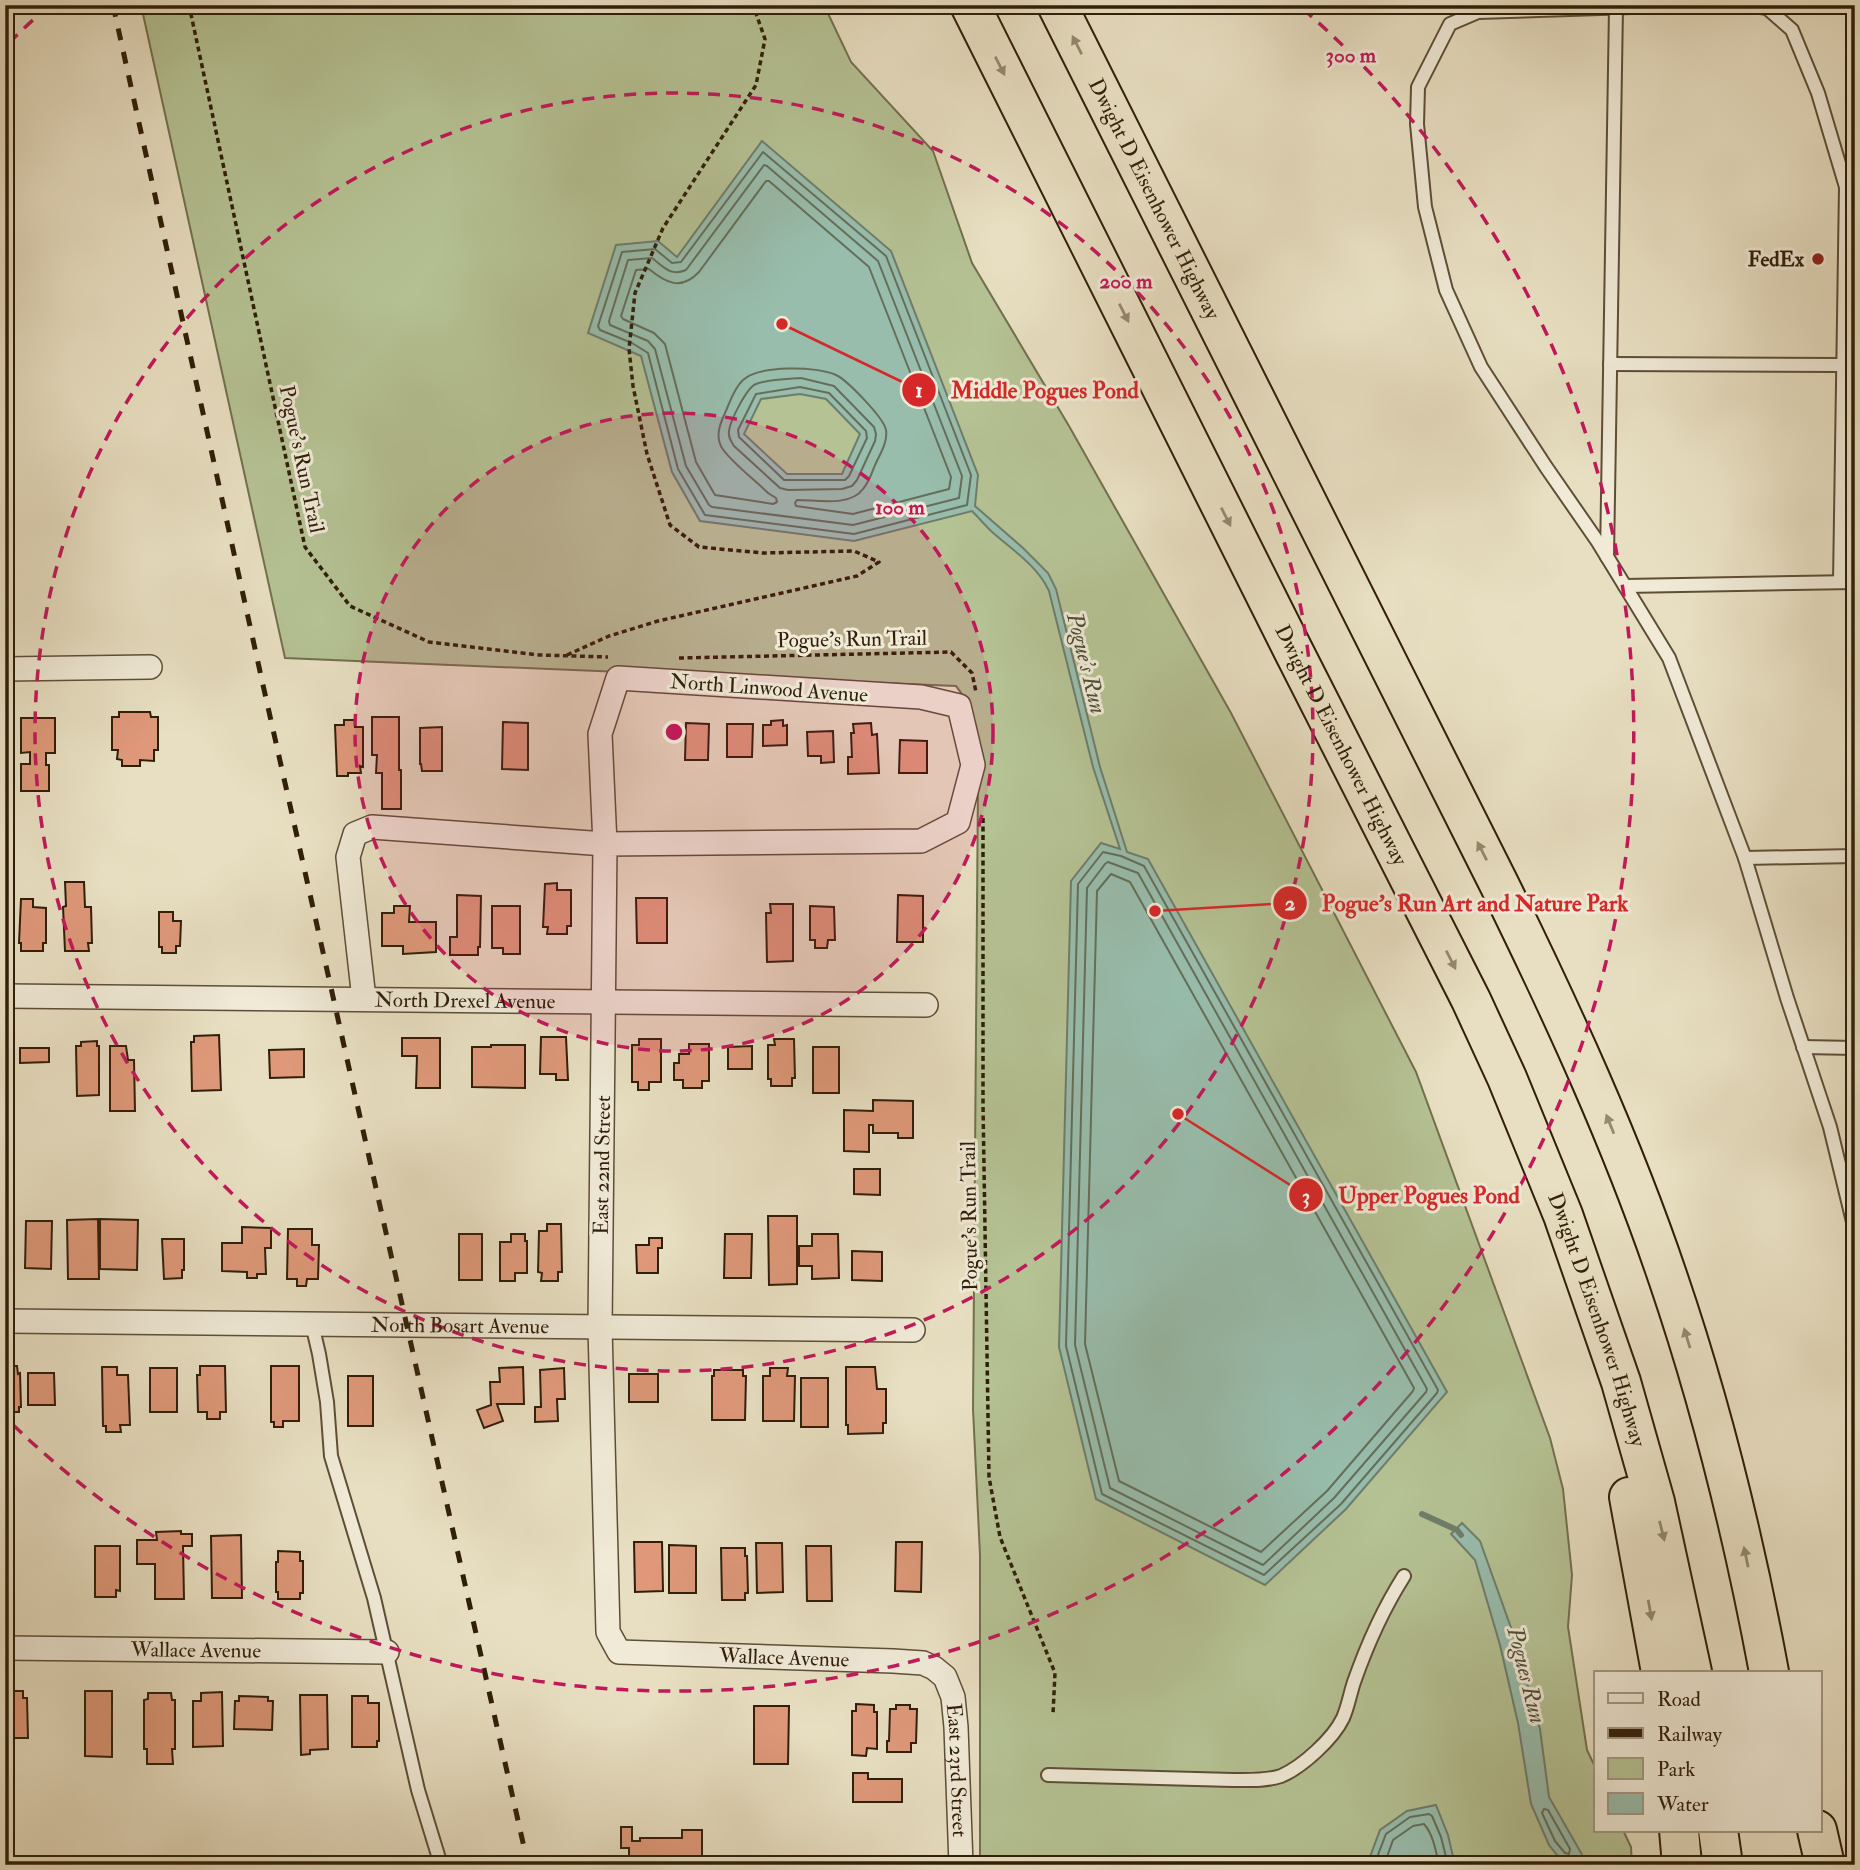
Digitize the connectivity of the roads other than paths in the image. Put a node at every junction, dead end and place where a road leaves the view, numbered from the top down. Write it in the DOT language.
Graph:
graph roads {
  1 [pos="970,5"];
  2 [pos="1057,5"];
  3 [pos="1693,5"];
  4 [pos="1749,5"];
  5 [pos="1616,8"];
  6 [pos="1846,187"];
  7 [pos="1855,200"];
  8 [pos="1610,364"];
  9 [pos="1843,365"];
  10 [pos="1607,558"];
  11 [pos="1840,582"];
  12 [pos="1855,582"];
  13 [pos="1625,586"];
  14 [pos="150,667"];
  15 [pos="618,668"];
  16 [pos="5,669"];
  17 [pos="605,844"];
  18 [pos="1855,856"];
  19 [pos="1745,858"];
  20 [pos="5,996"];
  21 [pos="364,999"];
  22 [pos="604,1001"];
  23 [pos="926,1004"];
  24 [pos="1803,1047"];
  25 [pos="1855,1048"];
  26 [pos="1855,1230"];
  27 [pos="1577,1256"];
  28 [pos="5,1321"];
  29 [pos="312,1324"];
  30 [pos="600,1327"];
  31 [pos="913,1330"];
  32 [pos="1404,1576"];
  33 [pos="1755,1598"];
  34 [pos="5,1648"];
  35 [pos="387,1652"];
  36 [pos="619,1652"];
  37 [pos="1661,1671"];
  38 [pos="1692,1671"];
  39 [pos="1769,1671"];
  40 [pos="1775,1671"];
  41 [pos="945,1677"];
  42 [pos="1048,1775"];
  43 [pos="1679,1832"];
  44 [pos="1718,1832"];
  45 [pos="1795,1832"];
  46 [pos="1817,1832"];
  47 [pos="441,1865"];
  48 [pos="961,1865"];
  49 [pos="1682,1865"];
  50 [pos="1723,1865"];
  51 [pos="1799,1865"];
  52 [pos="1825,1865"];
  1 -- 27 [label="highway, Dwight D Eisenhower Highway, one-way"];
  33 -- 2 [label="highway, Dwight D Eisenhower Highway, one-way"];
  3 -- 5 [label="lane"];
  4 -- 6 [label="lane"];
  5 -- 8 [label="lane"];
  5 -- 10 [label="lane"];
  6 -- 7 [label="lane"];
  6 -- 9 [label="lane"];
  8 -- 9 [label="lane"];
  8 -- 10 [label="lane"];
  9 -- 11 [label="lane"];
  10 -- 13 [label="lane"];
  11 -- 12 [label="lane"];
  11 -- 13 [label="lane"];
  13 -- 19 [label="lane"];
  14 -- 16 [label="street"];
  15 -- 17 [label="street, East 22nd Street"];
  15 -- 17 [label="street, North Linwood Avenue"];
  17 -- 21 [label="street"];
  17 -- 22 [label="street, East 22nd Street"];
  18 -- 19 [label="lane"];
  19 -- 24 [label="lane"];
  20 -- 21 [label="street, North Drexel Avenue"];
  21 -- 22 [label="street, North Drexel Avenue"];
  22 -- 23 [label="street, North Drexel Avenue"];
  22 -- 30 [label="street, East 22nd Street"];
  24 -- 25 [label="lane"];
  24 -- 26 [label="lane"];
  27 -- 37 [label="highway, one-way"];
  27 -- 38 [label="highway, Dwight D Eisenhower Highway, one-way"];
  28 -- 29 [label="street, North Bosart Avenue"];
  29 -- 30 [label="street, North Bosart Avenue"];
  29 -- 35 [label="lane"];
  30 -- 31 [label="street, North Bosart Avenue"];
  30 -- 36 [label="street, East 22nd Street"];
  32 -- 42 [label="lane"];
  33 -- 39 [label="highway, Dwight D Eisenhower Highway"];
  33 -- 40 [label="highway"];
  34 -- 35 [label="street, Wallace Avenue"];
  35 -- 47 [label="lane"];
  36 -- 41 [label="street, Wallace Avenue"];
  41 -- 48 [label="street, East 23rd Street"];
  43 -- 49 [label="highway"];
  44 -- 50 [label="highway"];
  45 -- 51 [label="highway"];
  46 -- 52 [label="highway"];
}
